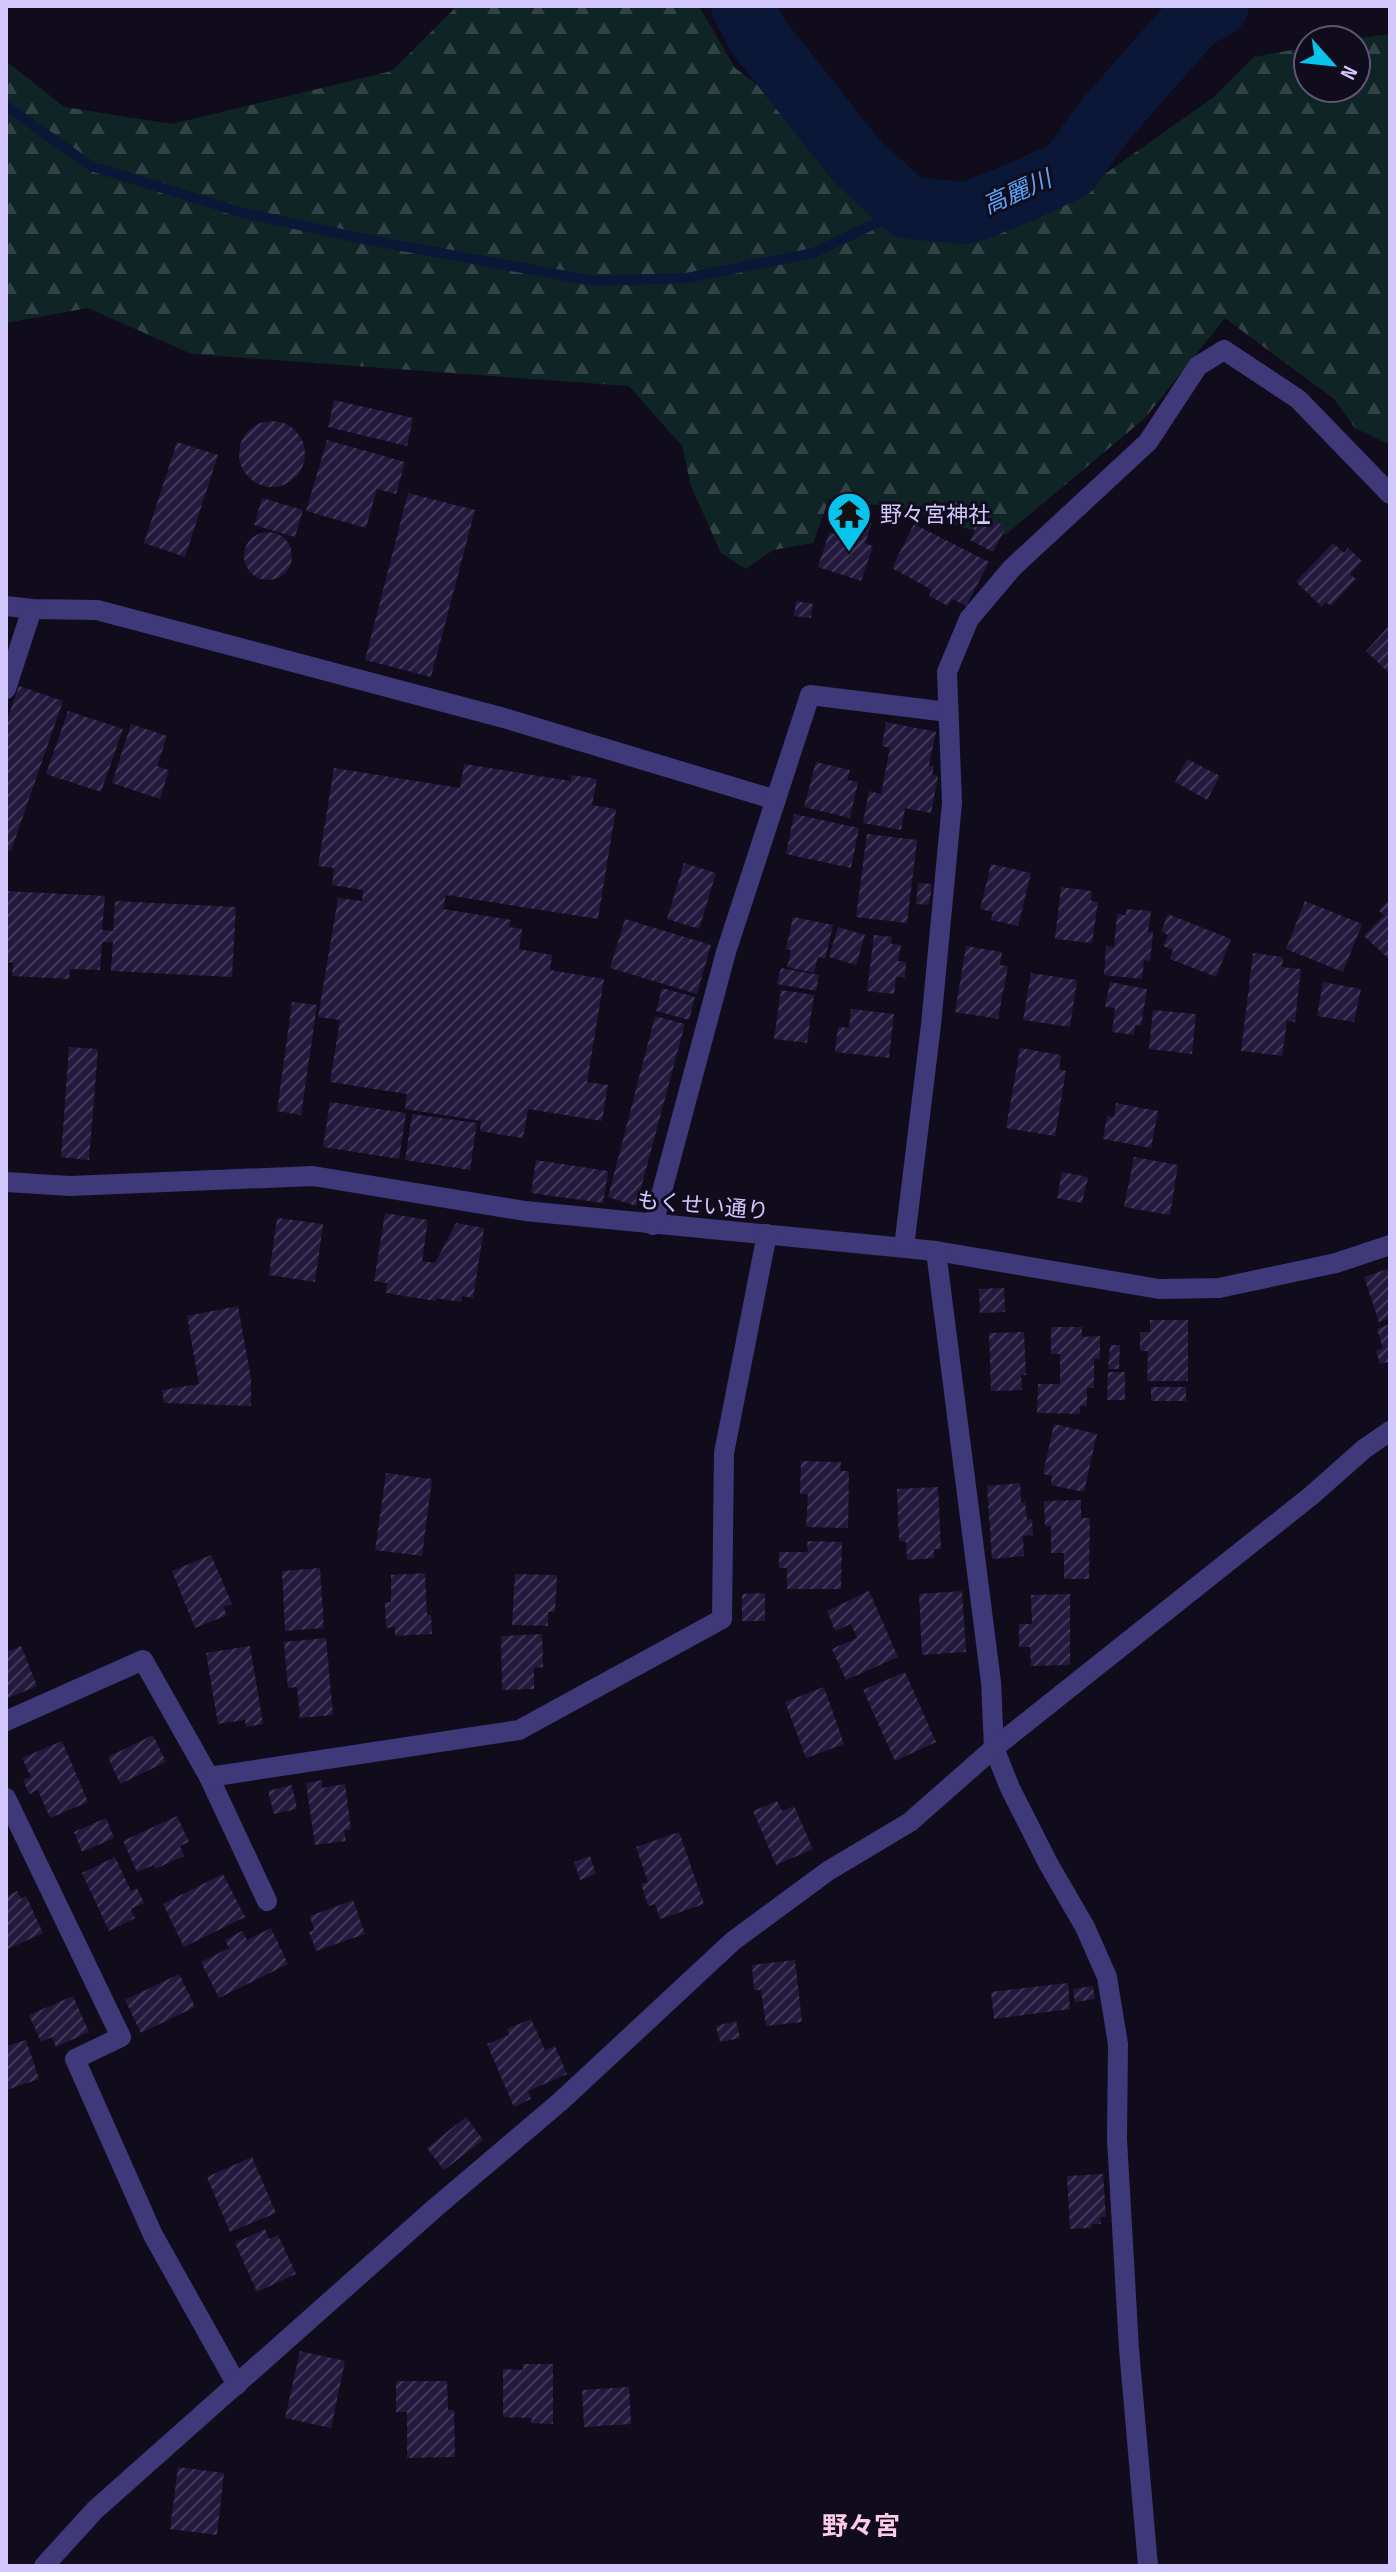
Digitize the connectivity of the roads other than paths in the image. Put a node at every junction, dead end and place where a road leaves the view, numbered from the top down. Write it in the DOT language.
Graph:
graph roads {
  1 [pos="1390,494"];
  2 [pos="6,606"];
  3 [pos="32,609"];
  4 [pos="6,689"];
  5 [pos="948,712"];
  6 [pos="776,800"];
  7 [pos="6,1182"];
  8 [pos="653,1225"];
  9 [pos="767,1234"];
  10 [pos="1390,1245"];
  11 [pos="904,1247"];
  12 [pos="936,1251"];
  13 [pos="1390,1431"];
  14 [pos="6,1721"];
  15 [pos="994,1748"];
  16 [pos="209,1777"];
  17 [pos="6,1798"];
  18 [pos="267,1901"];
  19 [pos="237,2385"];
  20 [pos="44,2566"];
  21 [pos="1148,2566"];
  1 -- 5 [label="street"];
  2 -- 3 [label="street"];
  3 -- 4 [label="street"];
  3 -- 6 [label="street"];
  5 -- 6 [label="street"];
  5 -- 11 [label="street"];
  6 -- 8 [label="street"];
  7 -- 8 [label="street, もくせい通り"];
  8 -- 9 [label="street, もくせい通り"];
  9 -- 11 [label="street, もくせい通り"];
  9 -- 16 [label="street"];
  10 -- 12 [label="street, もくせい通り"];
  11 -- 12 [label="street, もくせい通り"];
  12 -- 15 [label="street"];
  13 -- 15 [label="street"];
  14 -- 16 [label="street"];
  15 -- 19 [label="street"];
  15 -- 21 [label="street"];
  16 -- 18 [label="street"];
  17 -- 19 [label="street"];
  19 -- 20 [label="street"];
}
